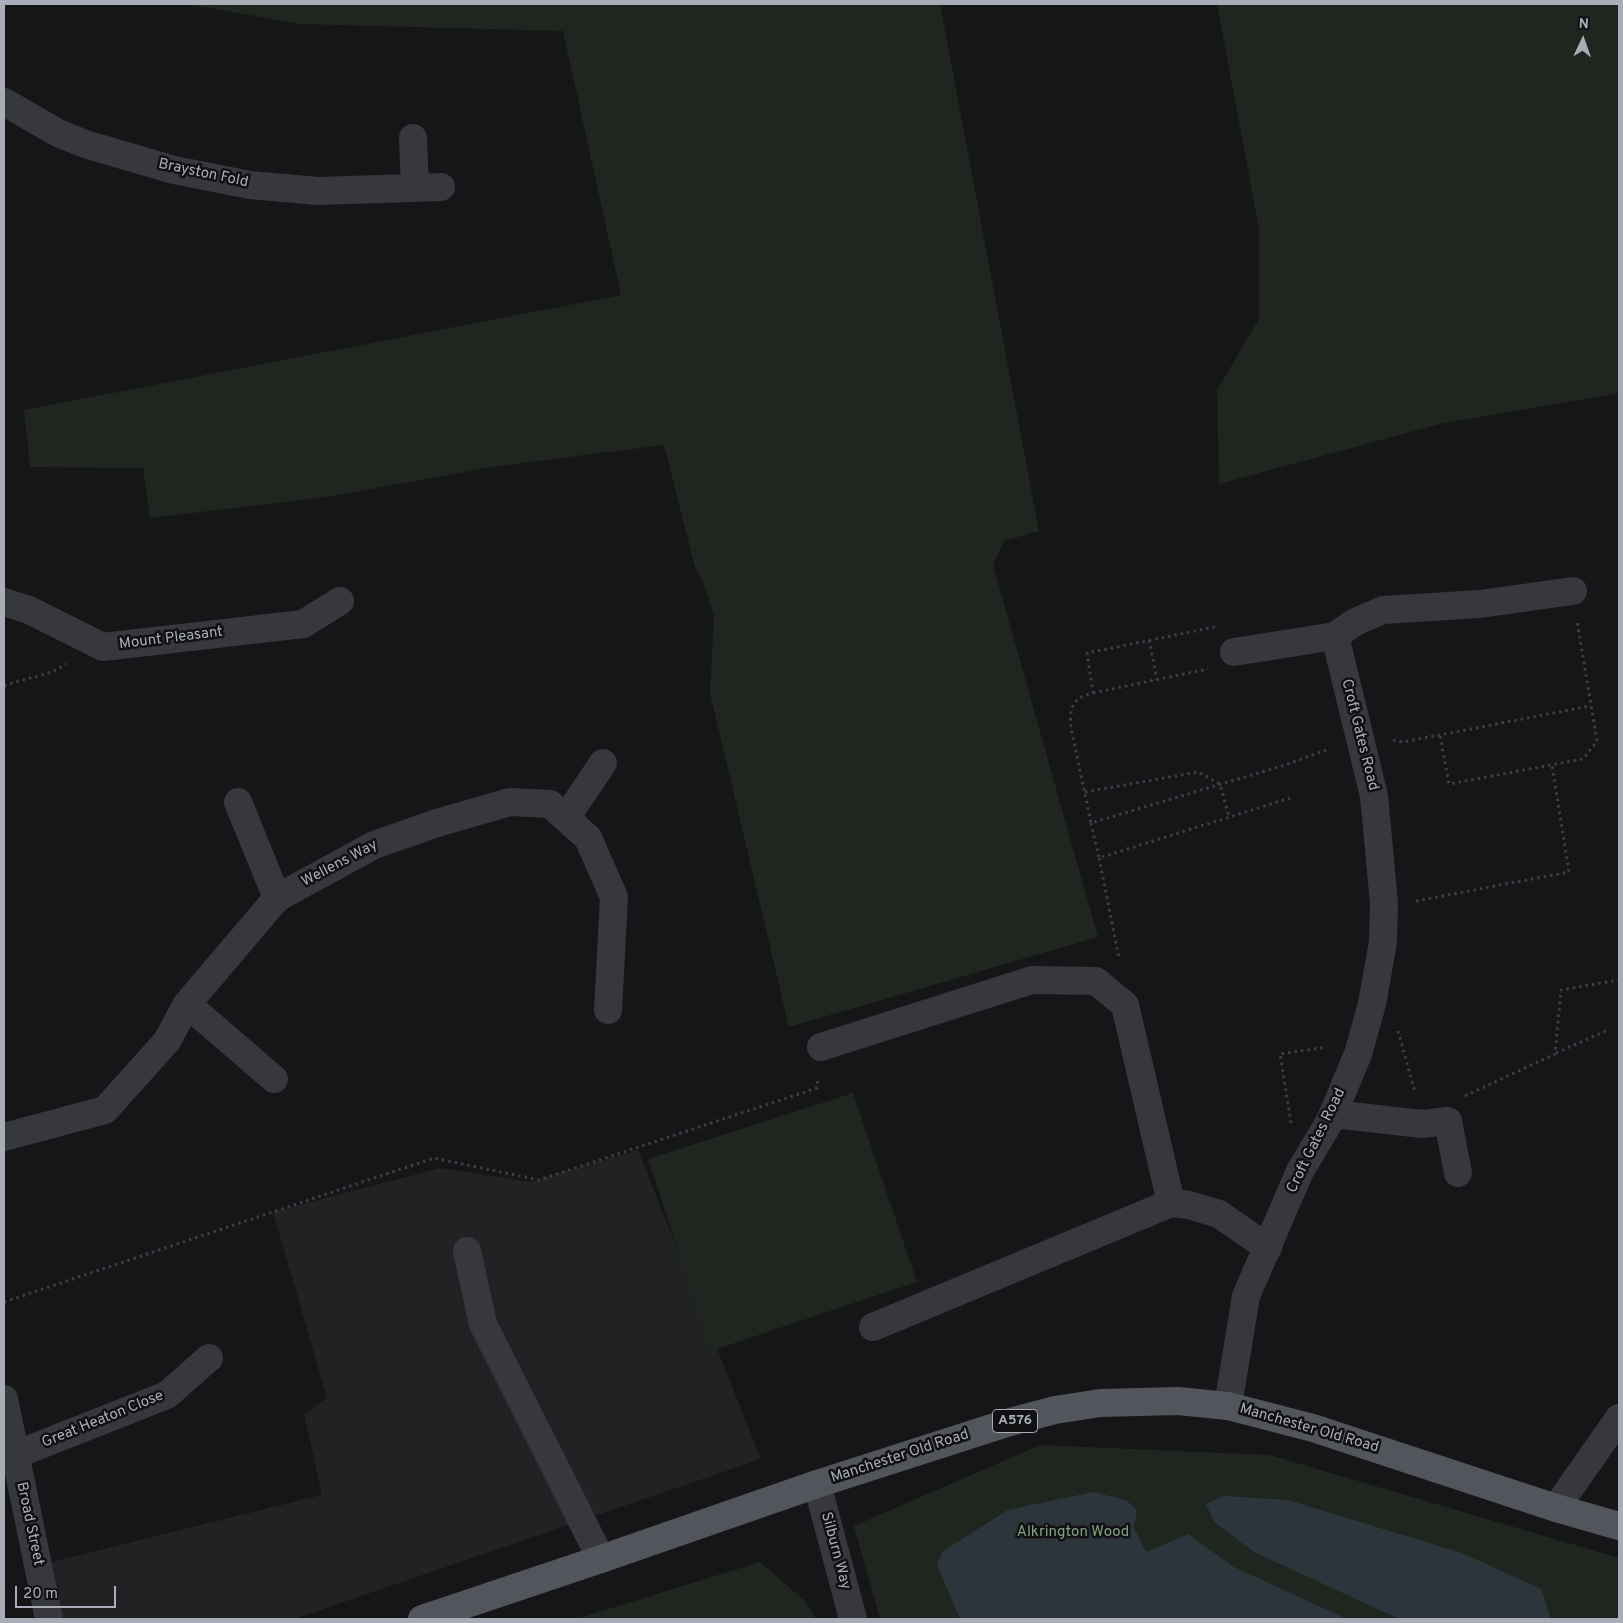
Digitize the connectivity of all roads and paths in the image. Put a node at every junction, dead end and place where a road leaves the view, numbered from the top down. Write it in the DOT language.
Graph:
graph roads {
  1 [pos="4,102"];
  2 [pos="413,138"];
  3 [pos="1572,591"];
  4 [pos="340,601"];
  5 [pos="4,602"];
  6 [pos="1334,636"];
  7 [pos="88,639"];
  8 [pos="1149,640"];
  9 [pos="1234,652"];
  10 [pos="1157,680"];
  11 [pos="4,686"];
  12 [pos="1093,693"];
  13 [pos="1590,706"];
  14 [pos="1440,736"];
  15 [pos="1360,738"];
  16 [pos="1389,739"];
  17 [pos="603,763"];
  18 [pos="1552,765"];
  19 [pos="1220,784"];
  20 [pos="1085,792"];
  21 [pos="1290,798"];
  22 [pos="238,802"];
  23 [pos="1229,817"];
  24 [pos="566,818"];
  25 [pos="1091,823"];
  26 [pos="1099,858"];
  27 [pos="277,898"];
  28 [pos="1411,902"];
  29 [pos="1619,980"];
  30 [pos="187,1004"];
  31 [pos="1125,1005"];
  32 [pos="608,1010"];
  33 [pos="1396,1022"];
  34 [pos="1608,1030"];
  35 [pos="1333,1046"];
  36 [pos="821,1047"];
  37 [pos="1555,1054"];
  38 [pos="274,1079"];
  39 [pos="1416,1098"];
  40 [pos="1457,1099"];
  41 [pos="1333,1114"];
  42 [pos="1291,1127"];
  43 [pos="4,1137"];
  44 [pos="1458,1173"];
  45 [pos="1171,1202"];
  46 [pos="1268,1248"];
  47 [pos="466,1251"];
  48 [pos="4,1302"];
  49 [pos="873,1327"];
  50 [pos="209,1358"];
  51 [pos="4,1399"];
  52 [pos="1228,1406"];
  53 [pos="1619,1418"];
  54 [pos="15,1455"];
  55 [pos="817,1484"];
  56 [pos="1556,1508"];
  57 [pos="1619,1526"];
  58 [pos="601,1559"];
  59 [pos="49,1619"];
  60 [pos="422,1619"];
  61 [pos="852,1619"];
  1 -- 2 [label="street, Brayston Fold"];
  3 -- 6 [label="street"];
  3 -- 13 [label="path"];
  4 -- 7 [label="street, Mount Pleasant"];
  5 -- 7 [label="street, Mount Pleasant"];
  6 -- 9 [label="street"];
  6 -- 15 [label="street, Croft Gates Road"];
  7 -- 11 [label="path"];
  8 -- 9 [label="path"];
  8 -- 10 [label="path"];
  8 -- 12 [label="path"];
  9 -- 10 [label="path"];
  10 -- 12 [label="path"];
  12 -- 20 [label="path"];
  13 -- 14 [label="path"];
  13 -- 18 [label="path"];
  14 -- 16 [label="path"];
  14 -- 18 [label="path"];
  15 -- 19 [label="path"];
  15 -- 41 [label="street, Croft Gates Road"];
  17 -- 24 [label="street"];
  18 -- 28 [label="path"];
  19 -- 20 [label="path"];
  19 -- 23 [label="path"];
  19 -- 25 [label="path"];
  20 -- 25 [label="path"];
  21 -- 23 [label="path"];
  22 -- 27 [label="street"];
  23 -- 26 [label="path"];
  24 -- 27 [label="street, Wellens Way"];
  24 -- 32 [label="street, Wellens Way"];
  25 -- 26 [label="path"];
  26 -- 31 [label="path"];
  27 -- 30 [label="street, Wellens Way"];
  29 -- 37 [label="path"];
  30 -- 38 [label="street"];
  30 -- 43 [label="street, Wellens Way"];
  31 -- 36 [label="street"];
  31 -- 45 [label="street"];
  33 -- 39 [label="path"];
  34 -- 37 [label="path"];
  35 -- 42 [label="path"];
  36 -- 48 [label="path"];
  37 -- 40 [label="path"];
  41 -- 44 [label="street"];
  41 -- 46 [label="street, Croft Gates Road"];
  45 -- 46 [label="street"];
  45 -- 49 [label="street"];
  46 -- 52 [label="street, Croft Gates Road"];
  47 -- 58 [label="street"];
  50 -- 54 [label="street, Great Heaton Close"];
  51 -- 54 [label="street, Broad Street"];
  52 -- 55 [label="main road, Manchester Old Road / A576"];
  52 -- 56 [label="main road, Manchester Old Road / A576"];
  53 -- 56 [label="street"];
  54 -- 59 [label="street, Broad Street"];
  55 -- 58 [label="main road, Manchester Old Road / A576"];
  55 -- 61 [label="street, Silburn Way"];
  56 -- 57 [label="main road, Manchester Old Road / A576"];
  58 -- 60 [label="main road, Manchester Old Road / A576"];
}
